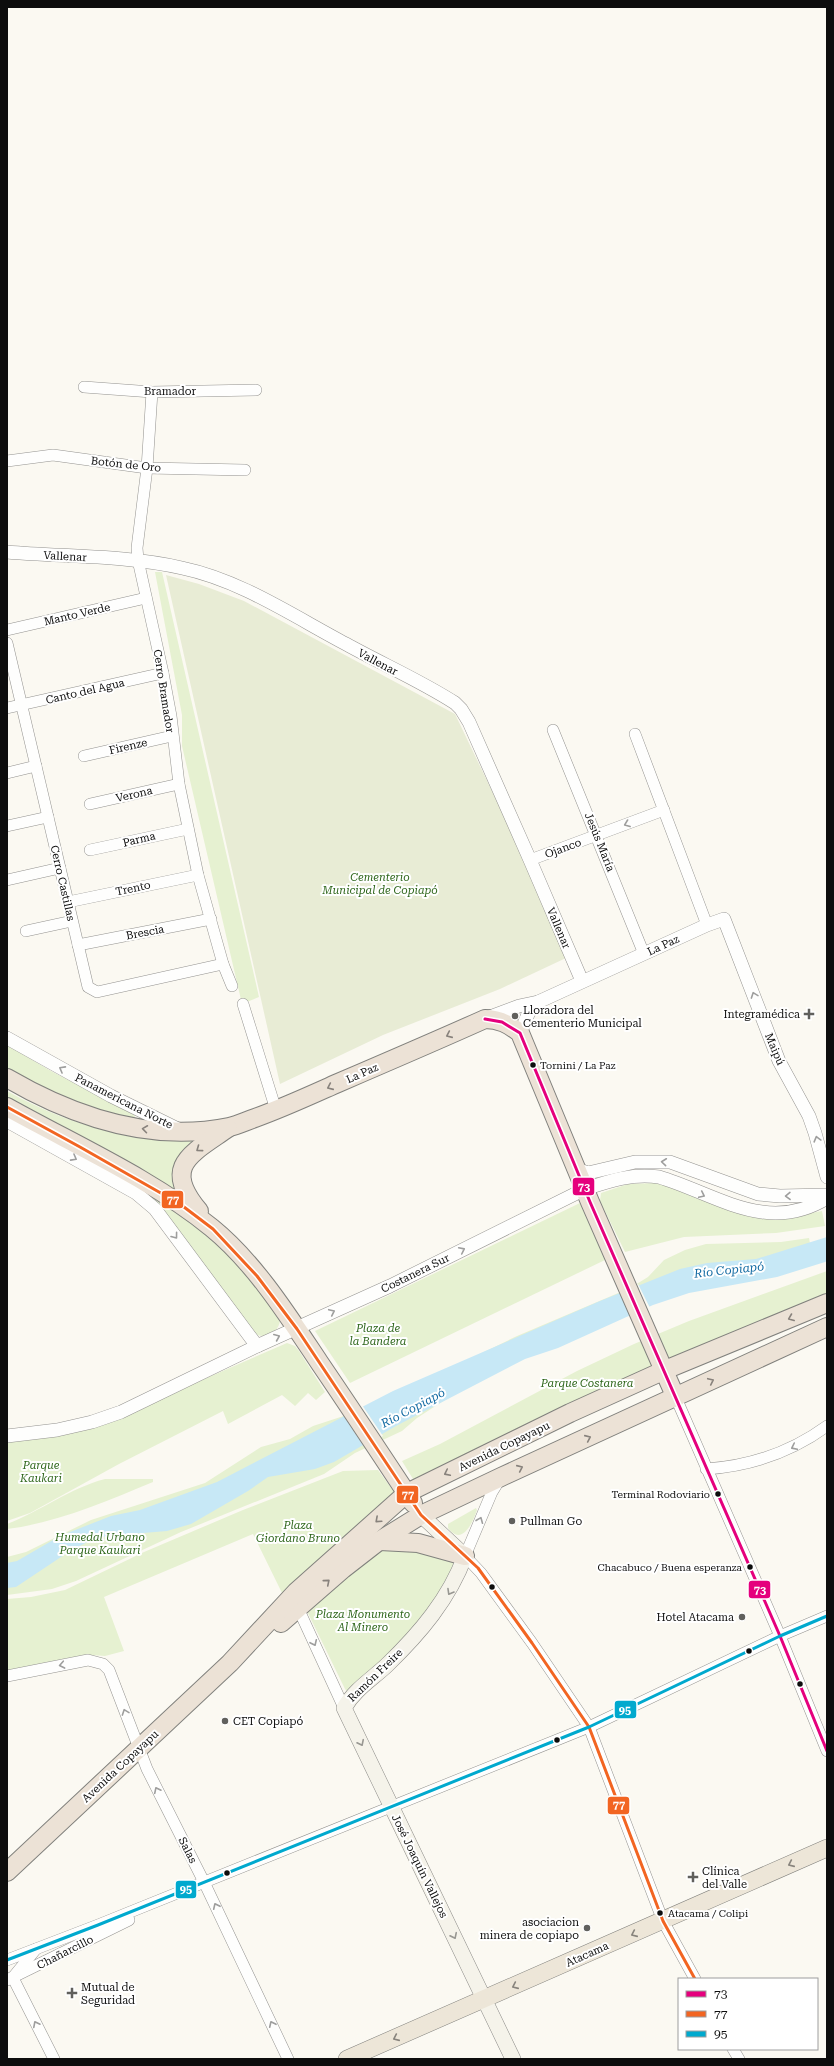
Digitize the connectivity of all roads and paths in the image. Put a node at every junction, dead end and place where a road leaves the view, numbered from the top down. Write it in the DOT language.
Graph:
graph roads {
  1 [pos="84,387"];
  2 [pos="256,390"];
  3 [pos="152,392"];
  4 [pos="7,461"];
  5 [pos="147,468"];
  6 [pos="245,470"];
  7 [pos="7,552"];
  8 [pos="138,560"];
  9 [pos="146,598"];
  10 [pos="7,630"];
  11 [pos="7,643"];
  12 [pos="163,673"];
  13 [pos="22,705"];
  14 [pos="7,708"];
  15 [pos="553,730"];
  16 [pos="635,734"];
  17 [pos="172,736"];
  18 [pos="84,756"];
  19 [pos="36,766"];
  20 [pos="7,773"];
  21 [pos="179,784"];
  22 [pos="90,804"];
  23 [pos="664,810"];
  24 [pos="48,817"];
  25 [pos="7,826"];
  26 [pos="188,828"];
  27 [pos="597,835"];
  28 [pos="90,850"];
  29 [pos="530,860"];
  30 [pos="60,868"];
  31 [pos="198,875"];
  32 [pos="7,880"];
  33 [pos="68,902"];
  34 [pos="211,919"];
  35 [pos="724,919"];
  36 [pos="72,921"];
  37 [pos="707,925"];
  38 [pos="26,931"];
  39 [pos="78,945"];
  40 [pos="644,954"];
  41 [pos="223,964"];
  42 [pos="582,981"];
  43 [pos="232,986"];
  44 [pos="538,1002"];
  45 [pos="243,1004"];
  46 [pos="485,1019"];
  47 [pos="520,1033"];
  48 [pos="7,1038"];
  49 [pos="7,1078"];
  50 [pos="7,1108"];
  51 [pos="276,1110"];
  52 [pos="11,1124"];
  53 [pos="230,1127"];
  54 [pos="183,1132"];
  55 [pos="80,1147"];
  56 [pos="576,1169"];
  57 [pos="827,1177"];
  58 [pos="585,1189"];
  59 [pos="827,1196"];
  60 [pos="213,1229"];
  61 [pos="827,1303"];
  62 [pos="297,1329"];
  63 [pos="823,1333"];
  64 [pos="257,1346"];
  65 [pos="664,1370"];
  66 [pos="676,1398"];
  67 [pos="827,1426"];
  68 [pos="7,1436"];
  69 [pos="706,1468"];
  70 [pos="501,1477"];
  71 [pos="407,1493"];
  72 [pos="422,1516"];
  73 [pos="379,1541"];
  74 [pos="466,1556"];
  75 [pos="298,1608"];
  76 [pos="827,1616"];
  77 [pos="780,1636"];
  78 [pos="230,1663"];
  79 [pos="7,1676"];
  80 [pos="344,1708"];
  81 [pos="589,1727"];
  82 [pos="139,1748"];
  83 [pos="827,1751"];
  84 [pos="392,1807"];
  85 [pos="827,1848"];
  86 [pos="8,1871"];
  87 [pos="204,1882"];
  88 [pos="663,1921"];
  89 [pos="36,1947"];
  90 [pos="7,1960"];
  91 [pos="9,1978"];
  92 [pos="694,1978"];
  93 [pos="484,1999"];
  94 [pos="734,2050"];
  95 [pos="54,2059"];
  96 [pos="288,2059"];
  97 [pos="347,2059"];
  98 [pos="513,2059"];
  99 [pos="739,2059"];
  1 -- 3 [label="street, Bramador"];
  2 -- 3 [label="street, Bramador"];
  3 -- 5 [label="street, Cerro Bramador"];
  4 -- 5 [label="street, Botón de Oro"];
  5 -- 6 [label="street, Botón de Oro"];
  5 -- 8 [label="street, Cerro Bramador"];
  7 -- 8 [label="street, Vallenar"];
  8 -- 9 [label="street, Cerro Bramador"];
  8 -- 29 [label="street, Vallenar"];
  9 -- 10 [label="street, Manto Verde"];
  9 -- 12 [label="street, Cerro Bramador"];
  11 -- 13 [label="street, Cerro Castillas"];
  12 -- 13 [label="street, Canto del Agua"];
  12 -- 17 [label="street, Cerro Bramador"];
  13 -- 14 [label="street, Canto del Agua"];
  13 -- 19 [label="street, Cerro Castillas"];
  15 -- 27 [label="street, Jesús María"];
  16 -- 23 [label="street"];
  17 -- 18 [label="street, Firenze"];
  17 -- 21 [label="street, Cerro Bramador"];
  19 -- 20 [label="street"];
  19 -- 24 [label="street, Cerro Castillas"];
  21 -- 22 [label="street, Verona"];
  21 -- 26 [label="street, Cerro Bramador"];
  23 -- 27 [label="street, Ojanco, one-way"];
  23 -- 37 [label="street"];
  24 -- 25 [label="street"];
  24 -- 30 [label="street, Cerro Castillas"];
  26 -- 28 [label="street, Parma"];
  26 -- 31 [label="street, Cerro Bramador"];
  27 -- 29 [label="street, Ojanco"];
  27 -- 40 [label="street, Jesús María"];
  29 -- 42 [label="street, Vallenar"];
  30 -- 32 [label="street"];
  30 -- 33 [label="street, Cerro Castillas"];
  31 -- 33 [label="street, Trento"];
  31 -- 34 [label="street, Cerro Bramador"];
  33 -- 36 [label="street, Cerro Castillas"];
  34 -- 39 [label="street, Brescia"];
  34 -- 41 [label="street, Cerro Bramador"];
  35 -- 37 [label="street, La Paz"];
  57 -- 35 [label="street, Maipú, one-way"];
  36 -- 38 [label="street"];
  36 -- 39 [label="street, Cerro Castillas"];
  37 -- 40 [label="street, La Paz"];
  39 -- 41 [label="street, Cerro Castillas"];
  40 -- 42 [label="street, La Paz"];
  41 -- 43 [label="street, Cerro Bramador"];
  42 -- 44 [label="street, La Paz"];
  44 -- 46 [label="street, La Paz"];
  44 -- 47 [label="street, La Paz"];
  45 -- 51 [label="street"];
  46 -- 47 [label="highway"];
  46 -- 51 [label="highway, La Paz, one-way"];
  47 -- 56 [label="highway"];
  54 -- 48 [label="street, Panamericana Norte, one-way"];
  54 -- 49 [label="highway, Panamericana Norte, one-way"];
  50 -- 55 [label="highway"];
  51 -- 53 [label="highway, La Paz"];
  52 -- 55 [label="highway"];
  52 -- 64 [label="street, one-way"];
  53 -- 54 [label="highway, La Paz"];
  53 -- 60 [label="highway, one-way"];
  55 -- 60 [label="highway"];
  56 -- 58 [label="highway"];
  59 -- 56 [label="street, Costanera Sur, one-way"];
  58 -- 59 [label="street, Costanera Sur, one-way"];
  62 -- 58 [label="street, Costanera Sur, one-way"];
  58 -- 65 [label="highway"];
  60 -- 62 [label="highway"];
  61 -- 65 [label="highway, Avenida Copayapu, one-way"];
  64 -- 62 [label="street, Costanera Sur, one-way"];
  62 -- 71 [label="highway"];
  66 -- 63 [label="highway, Avenida Copayapu, one-way"];
  64 -- 68 [label="street, Costanera Sur"];
  65 -- 66 [label="highway"];
  65 -- 71 [label="highway, Avenida Copayapu, one-way"];
  66 -- 69 [label="street"];
  70 -- 66 [label="highway, Avenida Copayapu, one-way"];
  67 -- 69 [label="street, one-way"];
  69 -- 77 [label="street"];
  70 -- 72 [label="highway, Avenida Copayapu"];
  74 -- 70 [label="street, Ramón Freire, one-way"];
  71 -- 72 [label="highway"];
  71 -- 78 [label="highway, Avenida Copayapu, one-way"];
  72 -- 73 [label="highway, Avenida Copayapu"];
  72 -- 74 [label="main road"];
  73 -- 74 [label="highway"];
  75 -- 73 [label="highway, Avenida Copayapu, one-way"];
  74 -- 80 [label="main road, Ramón Freire, one-way"];
  74 -- 81 [label="street"];
  75 -- 78 [label="highway, Avenida Copayapu"];
  75 -- 80 [label="street, José Joaquín Vallejos, one-way"];
  76 -- 77 [label="street, Chañarcillo"];
  77 -- 81 [label="street, Chañarcillo"];
  77 -- 83 [label="street"];
  78 -- 82 [label="highway, Avenida Copayapu"];
  82 -- 79 [label="street, Salas, one-way"];
  80 -- 84 [label="main road, José Joaquín Vallejos, one-way"];
  81 -- 84 [label="street, Chañarcillo"];
  81 -- 88 [label="street"];
  82 -- 86 [label="highway, Avenida Copayapu"];
  87 -- 82 [label="street, Salas, one-way"];
  84 -- 87 [label="street, Chañarcillo"];
  84 -- 93 [label="main road, José Joaquín Vallejos, one-way"];
  85 -- 88 [label="main road, Atacama, one-way"];
  87 -- 89 [label="street, Chañarcillo"];
  87 -- 91 [label="street, Chañarcillo"];
  96 -- 87 [label="street, Salas, one-way"];
  88 -- 92 [label="street"];
  88 -- 93 [label="main road, Atacama, one-way"];
  89 -- 90 [label="street, Chañarcillo"];
  89 -- 91 [label="street, Chañarcillo"];
  95 -- 91 [label="street, one-way"];
  93 -- 97 [label="main road, Atacama, one-way"];
  93 -- 98 [label="main road, José Joaquín Vallejos"];
  94 -- 99 [label="street"];
}
